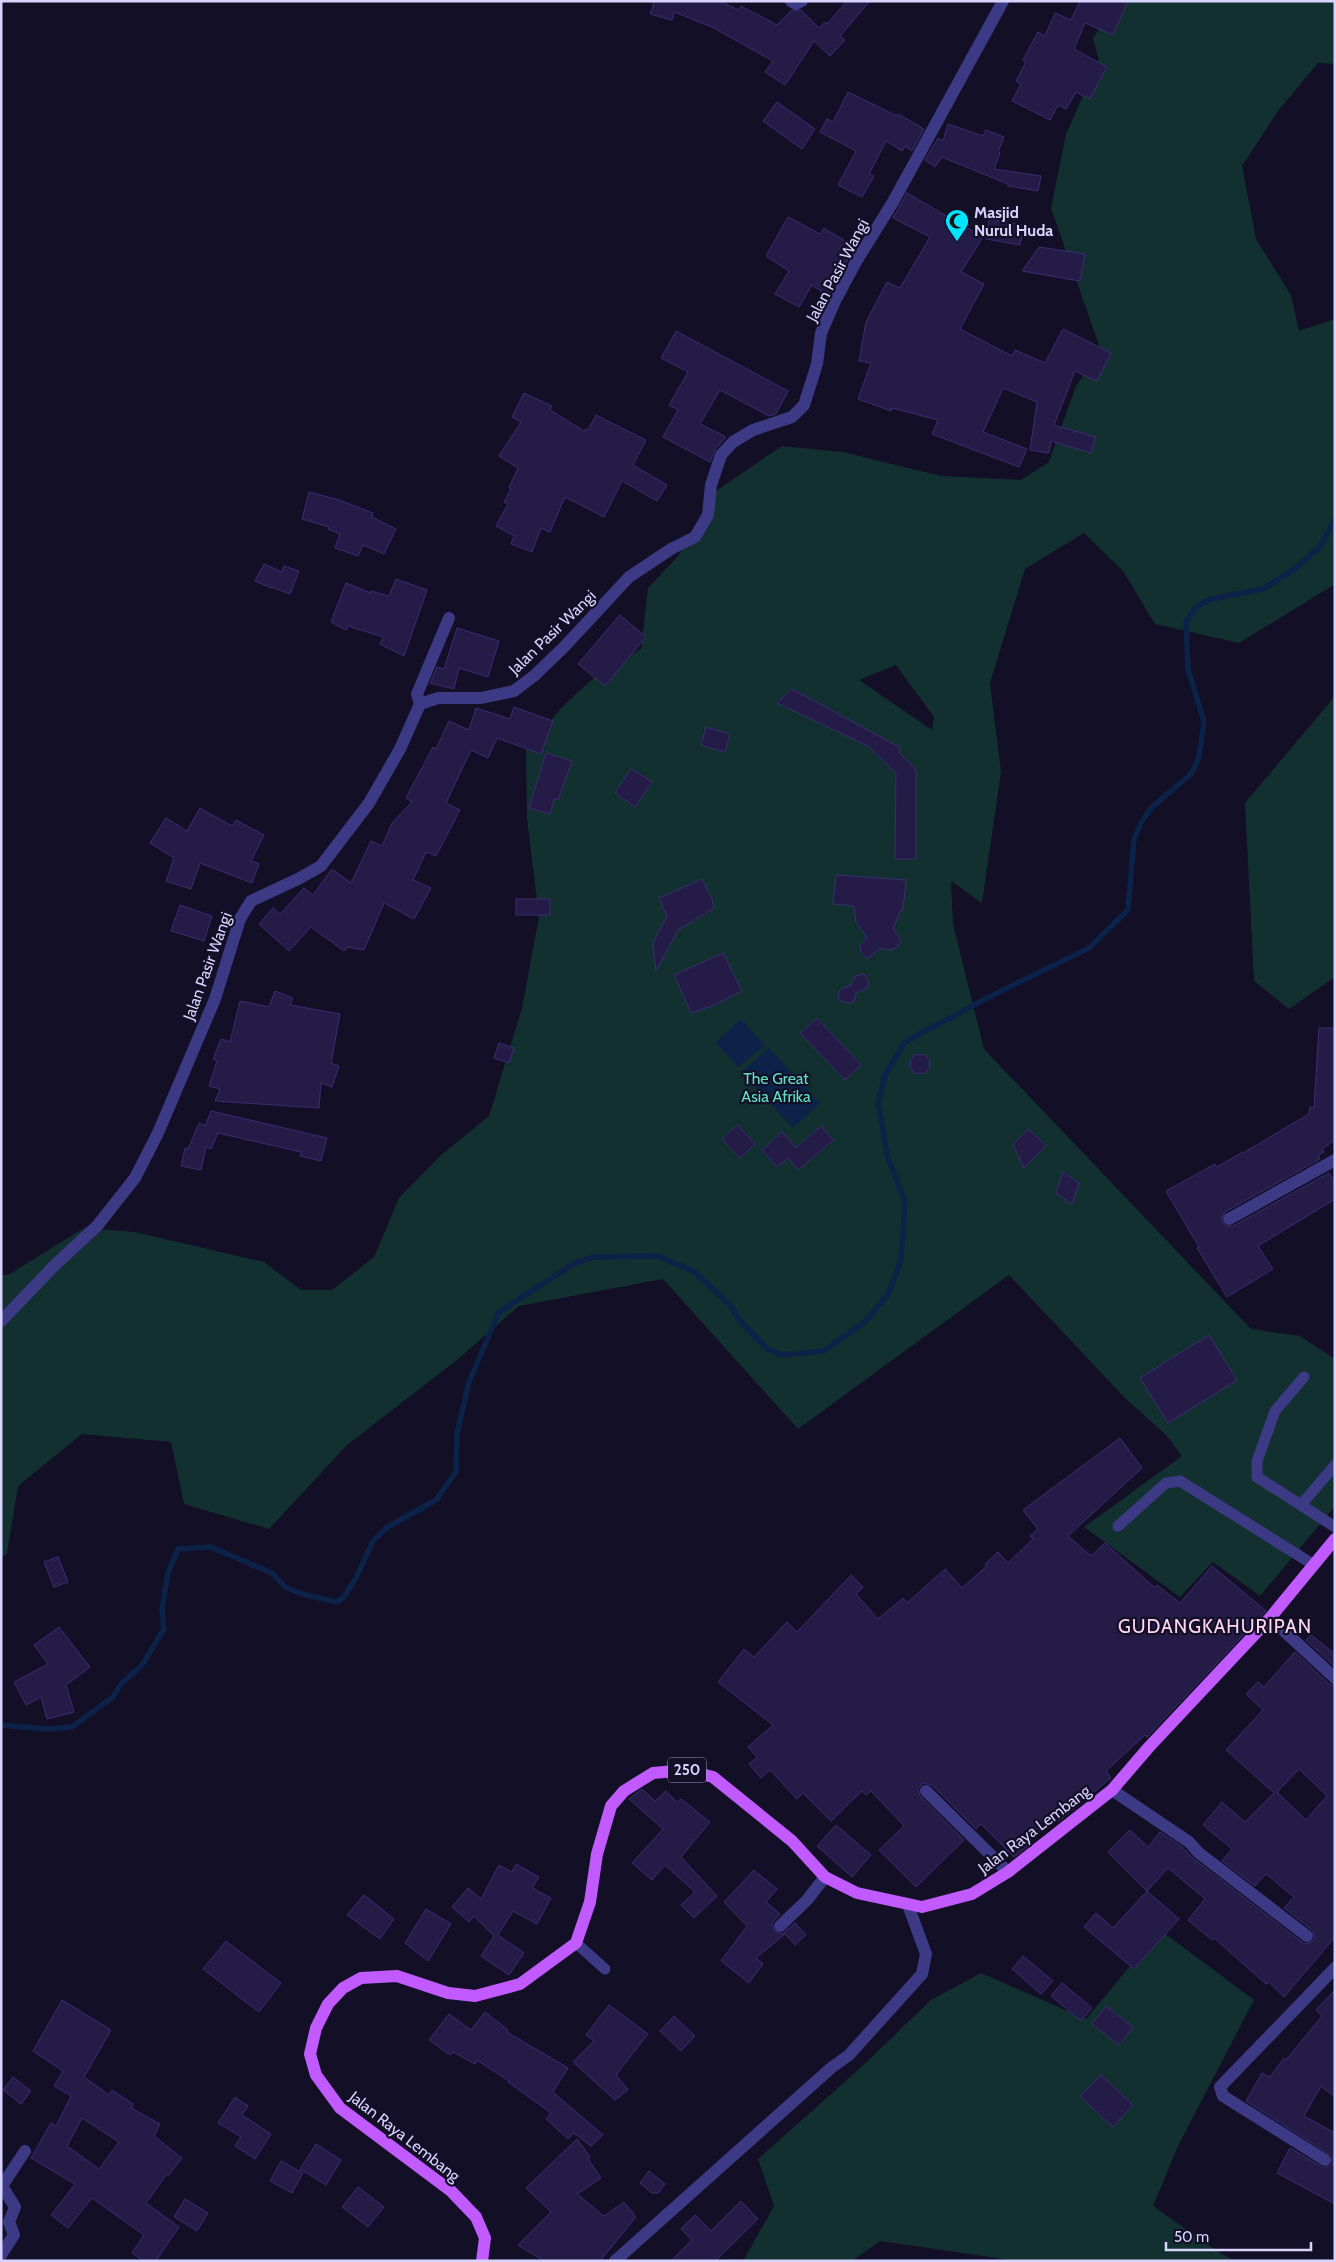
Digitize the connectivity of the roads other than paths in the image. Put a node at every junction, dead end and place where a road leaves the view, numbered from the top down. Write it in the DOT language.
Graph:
graph roads {
  1 [pos="791,1"];
  2 [pos="802,1"];
  3 [pos="1003,1"];
  4 [pos="449,618"];
  5 [pos="420,704"];
  6 [pos="1335,1160"];
  7 [pos="1229,1220"];
  8 [pos="1,1321"];
  9 [pos="1304,1377"];
  10 [pos="1335,1465"];
  11 [pos="1301,1505"];
  12 [pos="1118,1526"];
  13 [pos="1335,1527"];
  14 [pos="1335,1539"];
  15 [pos="1314,1564"];
  16 [pos="1270,1618"];
  17 [pos="1335,1678"];
  18 [pos="1112,1790"];
  19 [pos="926,1791"];
  20 [pos="1008,1872"];
  21 [pos="825,1877"];
  22 [pos="908,1905"];
  23 [pos="780,1926"];
  24 [pos="1307,1936"];
  25 [pos="576,1943"];
  26 [pos="605,1969"];
  27 [pos="1334,1972"];
  28 [pos="25,2151"];
  29 [pos="1325,2160"];
  30 [pos="1,2255"];
  31 [pos="482,2261"];
  32 [pos="615,2261"];
  1 -- 2 [label="street"];
  3 -- 5 [label="street, Jalan Pasir Wangi"];
  4 -- 5 [label="street"];
  5 -- 8 [label="street, Jalan Pasir Wangi"];
  6 -- 7 [label="street"];
  9 -- 11 [label="lane"];
  10 -- 11 [label="lane"];
  11 -- 13 [label="lane"];
  12 -- 15 [label="lane"];
  14 -- 15 [label="main road, Jalan Raya Lembang / 250"];
  15 -- 16 [label="main road, Jalan Raya Lembang / 250"];
  16 -- 17 [label="street"];
  16 -- 18 [label="main road, Jalan Raya Lembang / 250"];
  18 -- 20 [label="main road, Jalan Raya Lembang / 250"];
  18 -- 24 [label="street"];
  19 -- 20 [label="street"];
  20 -- 22 [label="main road, Jalan Raya Lembang / 250"];
  21 -- 22 [label="main road, Jalan Raya Lembang / 250"];
  21 -- 23 [label="street"];
  21 -- 25 [label="main road, Jalan Raya Lembang / 250"];
  22 -- 32 [label="street"];
  25 -- 26 [label="lane"];
  25 -- 31 [label="main road, Jalan Raya Lembang"];
  27 -- 29 [label="street"];
  28 -- 30 [label="street"];
}
